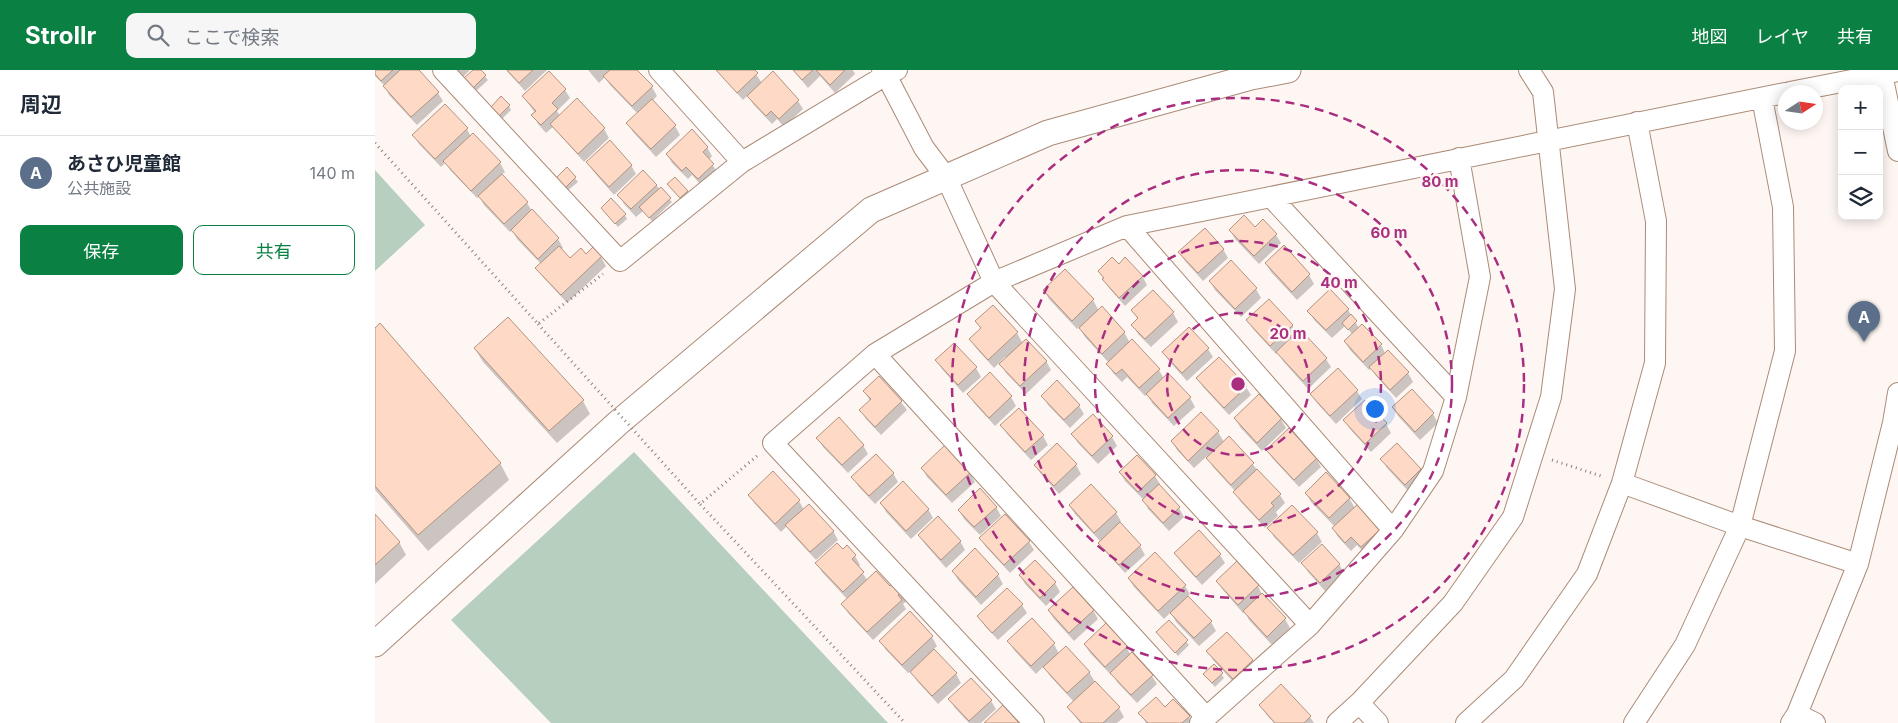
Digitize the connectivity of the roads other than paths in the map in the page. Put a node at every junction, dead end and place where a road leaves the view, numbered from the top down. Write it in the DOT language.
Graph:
graph roads {
  1 [pos="443,70"];
  2 [pos="659,70"];
  3 [pos="1288,70"];
  4 [pos="1529,70"];
  5 [pos="888,72"];
  6 [pos="1890,73"];
  7 [pos="1823,86"];
  8 [pos="1778,95"];
  9 [pos="1762,98"];
  10 [pos="1637,122"];
  11 [pos="1549,140"];
  12 [pos="1898,151"];
  13 [pos="1459,158"];
  14 [pos="741,162"];
  15 [pos="946,177"];
  16 [pos="1271,197"];
  17 [pos="1127,226"];
  18 [pos="994,282"];
  19 [pos="875,354"];
  20 [pos="1898,393"];
  21 [pos="1456,397"];
  22 [pos="1895,423"];
  23 [pos="1622,483"];
  24 [pos="1741,526"];
  25 [pos="1393,530"];
  26 [pos="1858,564"];
  27 [pos="1310,625"];
  28 [pos="375,644"];
  29 [pos="1359,703"];
  30 [pos="1203,720"];
  31 [pos="1801,720"];
  32 [pos="1034,723"];
  33 [pos="1337,723"];
  34 [pos="1378,723"];
  35 [pos="1466,723"];
  36 [pos="1634,723"];
  1 -- 14 [label="street"];
  2 -- 14 [label="street"];
  3 -- 15 [label="street"];
  4 -- 11 [label="street"];
  5 -- 14 [label="street"];
  5 -- 15 [label="street"];
  6 -- 7 [label="street"];
  6 -- 12 [label="street"];
  8 -- 9 [label="street"];
  9 -- 10 [label="street"];
  9 -- 24 [label="street"];
  10 -- 11 [label="street"];
  10 -- 23 [label="street"];
  11 -- 13 [label="street"];
  11 -- 29 [label="street"];
  13 -- 16 [label="street"];
  13 -- 21 [label="street"];
  15 -- 18 [label="street"];
  15 -- 28 [label="street"];
  16 -- 17 [label="street"];
  16 -- 21 [label="street"];
  17 -- 18 [label="street"];
  17 -- 25 [label="street"];
  18 -- 19 [label="street"];
  18 -- 27 [label="street"];
  19 -- 30 [label="street"];
  19 -- 32 [label="street"];
  20 -- 22 [label="street"];
  21 -- 25 [label="street"];
  22 -- 26 [label="street"];
  23 -- 24 [label="street"];
  23 -- 35 [label="street"];
  24 -- 26 [label="street"];
  24 -- 36 [label="street"];
  25 -- 27 [label="street"];
  26 -- 31 [label="street"];
  27 -- 30 [label="street"];
  29 -- 33 [label="street"];
  29 -- 34 [label="street"];
}
